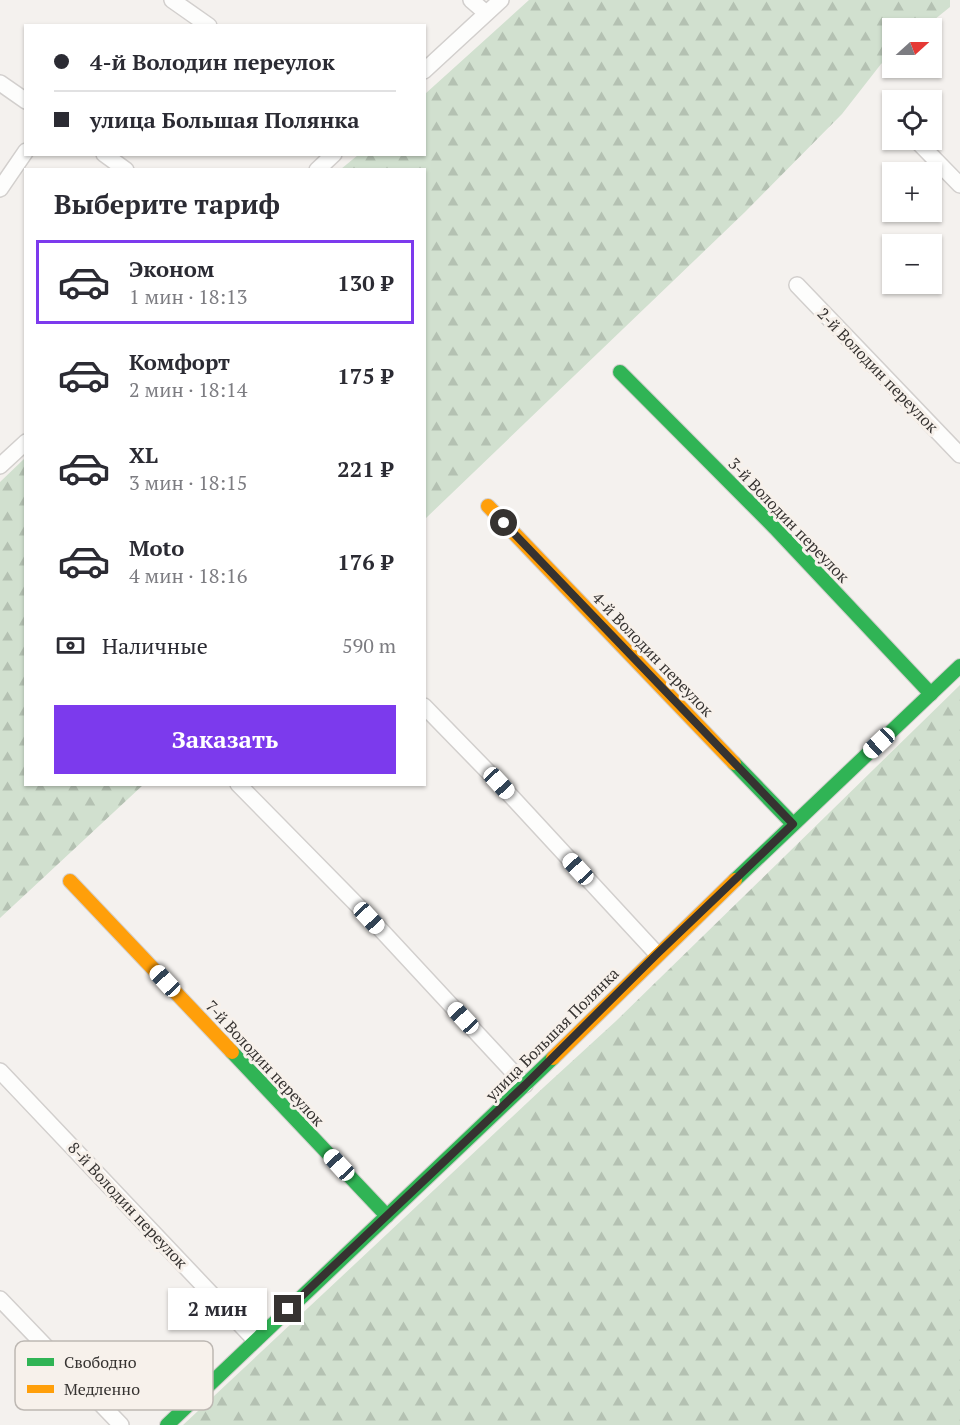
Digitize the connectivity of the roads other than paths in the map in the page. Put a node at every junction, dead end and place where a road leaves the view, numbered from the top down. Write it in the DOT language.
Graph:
graph roads {
  1 [pos="172,0"];
  2 [pos="471,0"];
  3 [pos="501,0"];
  4 [pos="486,13"];
  5 [pos="206,24"];
  6 [pos="426,69"];
  7 [pos="0,83"];
  8 [pos="24,100"];
  9 [pos="926,150"];
  10 [pos="24,155"];
  11 [pos="107,156"];
  12 [pos="332,156"];
  13 [pos="123,168"];
  14 [pos="320,168"];
  15 [pos="960,185"];
  16 [pos="0,189"];
  17 [pos="797,285"];
  18 [pos="620,372"];
  19 [pos="24,444"];
  20 [pos="960,455"];
  21 [pos="0,466"];
  22 [pos="488,506"];
  23 [pos="960,666"];
  24 [pos="931,694"];
  25 [pos="426,708"];
  26 [pos="240,786"];
  27 [pos="793,824"];
  28 [pos="70,881"];
  29 [pos="657,954"];
  30 [pos="0,1071"];
  31 [pos="525,1085"];
  32 [pos="387,1215"];
  33 [pos="0,1299"];
  34 [pos="255,1340"];
  35 [pos="40,1341"];
  36 [pos="213,1381"];
  37 [pos="107,1410"];
  38 [pos="183,1410"];
  39 [pos="121,1425"];
  40 [pos="167,1425"];
  1 -- 5 [label="street"];
  2 -- 4 [label="street"];
  3 -- 4 [label="street"];
  4 -- 6 [label="street"];
  7 -- 8 [label="street"];
  9 -- 15 [label="street"];
  10 -- 16 [label="street"];
  11 -- 13 [label="street"];
  12 -- 14 [label="street"];
  17 -- 20 [label="street, 2-й Володин переулок"];
  18 -- 24 [label="street, 3-й Володин переулок"];
  19 -- 21 [label="street"];
  22 -- 27 [label="street, 4-й Володин переулок"];
  23 -- 24 [label="street, улица Большая Полянка"];
  24 -- 27 [label="street, улица Большая Полянка"];
  25 -- 29 [label="street"];
  26 -- 31 [label="street"];
  27 -- 29 [label="street, улица Большая Полянка"];
  28 -- 32 [label="street, 7-й Володин переулок"];
  29 -- 31 [label="street, улица Большая Полянка"];
  30 -- 34 [label="street, 8-й Володин переулок"];
  31 -- 32 [label="street, улица Большая Полянка"];
  32 -- 34 [label="street, улица Большая Полянка"];
  33 -- 35 [label="street"];
  34 -- 36 [label="street, улица Большая Полянка"];
  37 -- 39 [label="street"];
  38 -- 40 [label="street, улица Большая Полянка"];
}
